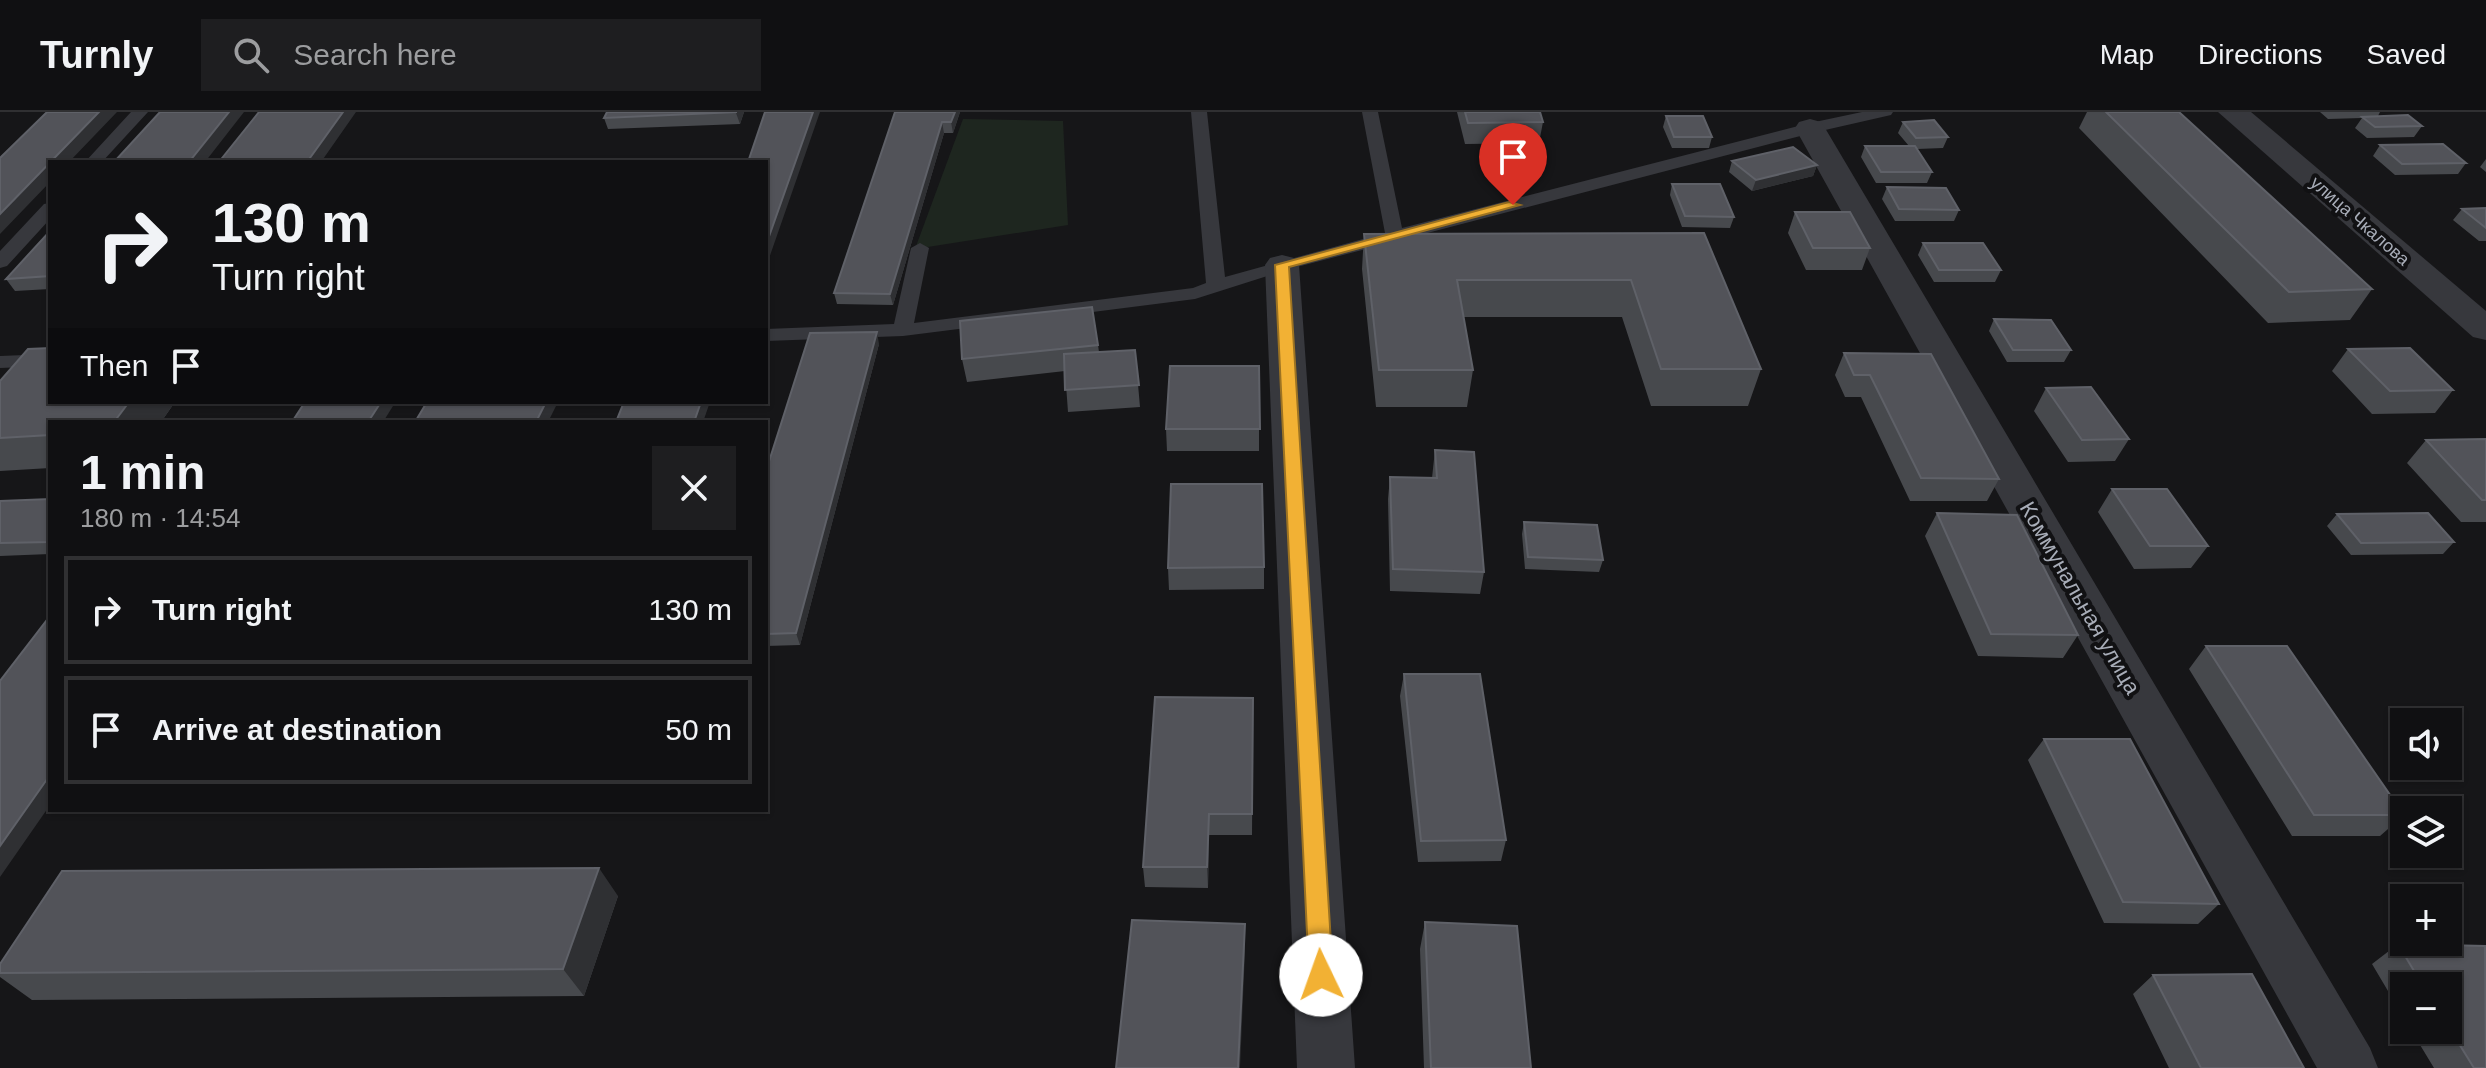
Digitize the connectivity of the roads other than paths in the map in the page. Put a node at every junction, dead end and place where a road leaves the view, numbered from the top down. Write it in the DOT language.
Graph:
graph roads {
  1 [pos="140,112"];
  2 [pos="1199,112"];
  3 [pos="1370,112"];
  4 [pos="1885,112"];
  5 [pos="2233,112"];
  6 [pos="1810,128"];
  7 [pos="95,160"];
  8 [pos="48,210"];
  9 [pos="1395,236"];
  10 [pos="920,248"];
  11 [pos="0,262"];
  12 [pos="1282,265"];
  13 [pos="1216,286"];
  14 [pos="2486,329"];
  15 [pos="903,330"];
  16 [pos="768,335"];
  17 [pos="48,360"];
  18 [pos="0,362"];
  19 [pos="1326,1068"];
  20 [pos="2349,1068"];
  1 -- 7 [label="lane"];
  2 -- 13 [label="lane"];
  3 -- 9 [label="lane"];
  4 -- 6 [label="lane"];
  5 -- 14 [label="street, улица Чкалова"];
  6 -- 9 [label="lane"];
  6 -- 20 [label="street, Коммунальная улица"];
  8 -- 11 [label="lane"];
  9 -- 12 [label="lane"];
  10 -- 15 [label="lane"];
  12 -- 13 [label="lane"];
  12 -- 19 [label="street"];
  13 -- 15 [label="lane"];
  15 -- 16 [label="lane"];
  17 -- 18 [label="lane"];
}
